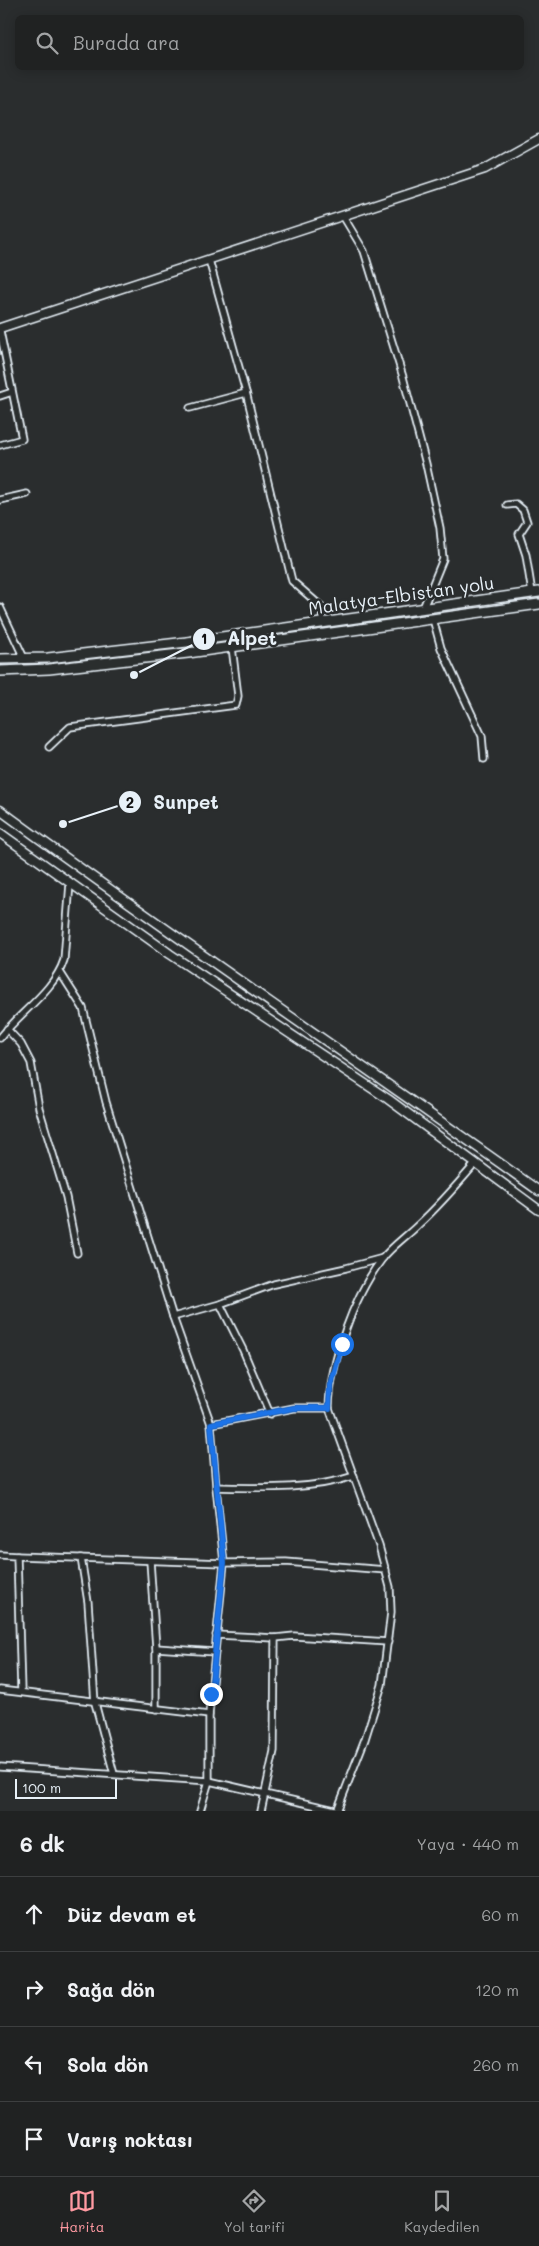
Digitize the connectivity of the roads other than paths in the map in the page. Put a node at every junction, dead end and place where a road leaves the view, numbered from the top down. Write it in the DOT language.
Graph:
graph roads {
  1 [pos="539,139"];
  2 [pos="342,216"];
  3 [pos="209,260"];
  4 [pos="0,329"];
  5 [pos="12,392"];
  6 [pos="246,393"];
  7 [pos="0,396"];
  8 [pos="190,408"];
  9 [pos="0,445"];
  10 [pos="27,494"];
  11 [pos="0,500"];
  12 [pos="507,505"];
  13 [pos="536,592"];
  14 [pos="539,604"];
  15 [pos="0,607"];
  16 [pos="422,608"];
  17 [pos="433,619"];
  18 [pos="322,623"];
  19 [pos="232,647"];
  20 [pos="24,658"];
  21 [pos="0,659"];
  22 [pos="0,671"];
  23 [pos="49,747"];
  24 [pos="484,759"];
  25 [pos="0,810"];
  26 [pos="0,833"];
  27 [pos="70,883"];
  28 [pos="60,972"];
  29 [pos="7,1029"];
  30 [pos="0,1038"];
  31 [pos="475,1164"];
  32 [pos="539,1191"];
  33 [pos="539,1210"];
  34 [pos="77,1253"];
  35 [pos="383,1257"];
  36 [pos="220,1304"];
  37 [pos="173,1317"];
  38 [pos="329,1408"];
  39 [pos="270,1414"];
  40 [pos="211,1424"];
  41 [pos="354,1476"];
  42 [pos="216,1487"];
  43 [pos="0,1555"];
  44 [pos="17,1556"];
  45 [pos="81,1558"];
  46 [pos="150,1561"];
  47 [pos="224,1563"];
  48 [pos="386,1570"];
  49 [pos="216,1636"];
  50 [pos="275,1638"];
  51 [pos="388,1642"];
  52 [pos="156,1648"];
  53 [pos="214,1652"];
  54 [pos="0,1690"];
  55 [pos="21,1691"];
  56 [pos="95,1703"];
  57 [pos="156,1709"];
  58 [pos="209,1715"];
  59 [pos="0,1766"];
  60 [pos="114,1774"];
  61 [pos="209,1781"];
  62 [pos="265,1794"];
  63 [pos="200,1811"];
  64 [pos="261,1811"];
  65 [pos="338,1811"];
  1 -- 2 [label="main road"];
  2 -- 3 [label="main road"];
  2 -- 16 [label="street"];
  3 -- 4 [label="main road"];
  3 -- 6 [label="street"];
  4 -- 5 [label="street"];
  5 -- 7 [label="street"];
  5 -- 9 [label="street"];
  6 -- 8 [label="street"];
  6 -- 18 [label="street"];
  10 -- 11 [label="street"];
  12 -- 13 [label="street"];
  13 -- 16 [label="main road, Malatya-Elbistan yolu"];
  14 -- 17 [label="main road, Malatya-Elbistan yolu"];
  15 -- 20 [label="street"];
  16 -- 18 [label="main road, Malatya-Elbistan yolu"];
  17 -- 19 [label="main road, Malatya-Elbistan yolu"];
  17 -- 24 [label="street"];
  18 -- 20 [label="main road, Malatya-Elbistan yolu"];
  19 -- 22 [label="main road, Malatya-Elbistan yolu"];
  19 -- 23 [label="street"];
  20 -- 21 [label="main road, Malatya-Elbistan yolu"];
  25 -- 32 [label="main road"];
  26 -- 27 [label="main road"];
  27 -- 28 [label="street"];
  27 -- 31 [label="main road"];
  28 -- 29 [label="street"];
  28 -- 37 [label="street"];
  29 -- 30 [label="street"];
  29 -- 34 [label="street"];
  31 -- 33 [label="main road"];
  31 -- 35 [label="street"];
  35 -- 36 [label="street"];
  35 -- 38 [label="street"];
  36 -- 37 [label="street"];
  36 -- 39 [label="street"];
  37 -- 40 [label="street"];
  38 -- 39 [label="street"];
  38 -- 41 [label="street"];
  39 -- 40 [label="street"];
  40 -- 42 [label="street"];
  41 -- 42 [label="street"];
  41 -- 48 [label="street"];
  42 -- 47 [label="street"];
  43 -- 44 [label="street"];
  44 -- 45 [label="street"];
  44 -- 55 [label="street"];
  45 -- 46 [label="street"];
  45 -- 56 [label="street"];
  46 -- 47 [label="street"];
  46 -- 52 [label="street"];
  47 -- 48 [label="street"];
  47 -- 49 [label="street"];
  48 -- 51 [label="street"];
  49 -- 50 [label="street"];
  49 -- 53 [label="street"];
  50 -- 51 [label="street"];
  50 -- 62 [label="street"];
  51 -- 65 [label="street"];
  52 -- 53 [label="street"];
  52 -- 57 [label="street"];
  53 -- 58 [label="street"];
  54 -- 55 [label="street"];
  55 -- 56 [label="street"];
  56 -- 57 [label="street"];
  56 -- 60 [label="street"];
  57 -- 58 [label="street"];
  58 -- 61 [label="street"];
  59 -- 60 [label="street"];
  60 -- 61 [label="street"];
  61 -- 62 [label="street"];
  61 -- 63 [label="street"];
  62 -- 64 [label="street"];
  62 -- 65 [label="street"];
}
